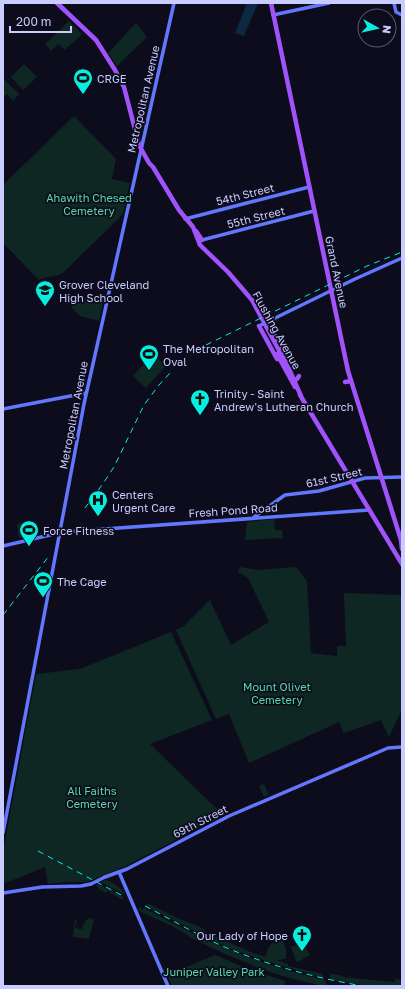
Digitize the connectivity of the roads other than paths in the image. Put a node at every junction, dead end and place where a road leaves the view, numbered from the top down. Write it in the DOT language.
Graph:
graph roads {
  1 [pos="57,3"];
  2 [pos="174,3"];
  3 [pos="271,3"];
  4 [pos="329,3"];
  5 [pos="394,3"];
  6 [pos="273,15"];
  7 [pos="402,15"];
  8 [pos="141,150"];
  9 [pos="309,187"];
  10 [pos="314,211"];
  11 [pos="186,220"];
  12 [pos="193,227"];
  13 [pos="202,240"];
  14 [pos="402,258"];
  15 [pos="331,290"];
  16 [pos="267,322"];
  17 [pos="260,326"];
  18 [pos="290,374"];
  19 [pos="300,376"];
  20 [pos="293,381"];
  21 [pos="351,381"];
  22 [pos="345,382"];
  23 [pos="86,393"];
  24 [pos="3,409"];
  25 [pos="366,409"];
  26 [pos="360,411"];
  27 [pos="381,477"];
  28 [pos="402,477"];
  29 [pos="352,482"];
  30 [pos="369,510"];
  31 [pos="253,518"];
  32 [pos="60,532"];
  33 [pos="401,541"];
  34 [pos="3,546"];
  35 [pos="402,549"];
  36 [pos="402,564"];
  37 [pos="402,747"];
  38 [pos="3,833"];
  39 [pos="119,872"];
  40 [pos="3,893"];
  41 [pos="168,986"];
  1 -- 8 [label="main road, Flushing Avenue"];
  2 -- 8 [label="main road, Metropolitan Avenue"];
  3 -- 6 [label="main road, Grand Avenue"];
  4 -- 6 [label="main road"];
  5 -- 7 [label="main road"];
  6 -- 9 [label="main road, Grand Avenue"];
  8 -- 11 [label="main road, Flushing Avenue"];
  8 -- 23 [label="main road, Metropolitan Avenue"];
  9 -- 10 [label="main road, Grand Avenue"];
  9 -- 11 [label="main road, 54th Street"];
  10 -- 13 [label="main road, 55th Street"];
  10 -- 15 [label="main road, Grand Avenue"];
  11 -- 12 [label="main road, Flushing Avenue"];
  11 -- 18 [label="main road, Flushing Avenue"];
  12 -- 13 [label="main road"];
  12 -- 18 [label="main road, Flushing Avenue"];
  14 -- 15 [label="main road"];
  15 -- 16 [label="main road"];
  15 -- 21 [label="main road, Grand Avenue"];
  16 -- 17 [label="main road, bridge"];
  16 -- 18 [label="main road"];
  17 -- 18 [label="main road"];
  18 -- 20 [label="main road, Flushing Avenue"];
  19 -- 20 [label="main road"];
  20 -- 29 [label="main road, Flushing Avenue"];
  21 -- 22 [label="main road"];
  21 -- 26 [label="main road, Grand Avenue"];
  23 -- 24 [label="main road"];
  23 -- 32 [label="main road, Metropolitan Avenue"];
  25 -- 26 [label="main road"];
  26 -- 27 [label="main road, Grand Avenue"];
  27 -- 28 [label="main road, 61st Street"];
  27 -- 29 [label="main road, 61st Street"];
  27 -- 33 [label="main road, Grand Avenue"];
  29 -- 30 [label="main road, Flushing Avenue"];
  29 -- 31 [label="main road, 61st Street"];
  30 -- 31 [label="main road, Fresh Pond Road"];
  30 -- 36 [label="main road, Flushing Avenue"];
  31 -- 32 [label="main road, Fresh Pond Road"];
  32 -- 34 [label="main road, Fresh Pond Road"];
  32 -- 38 [label="main road, Metropolitan Avenue"];
  33 -- 35 [label="main road, Grand Avenue"];
  37 -- 39 [label="main road, 69th Street"];
  39 -- 40 [label="main road, 69th Street, bridge"];
  39 -- 41 [label="main road"];
}
